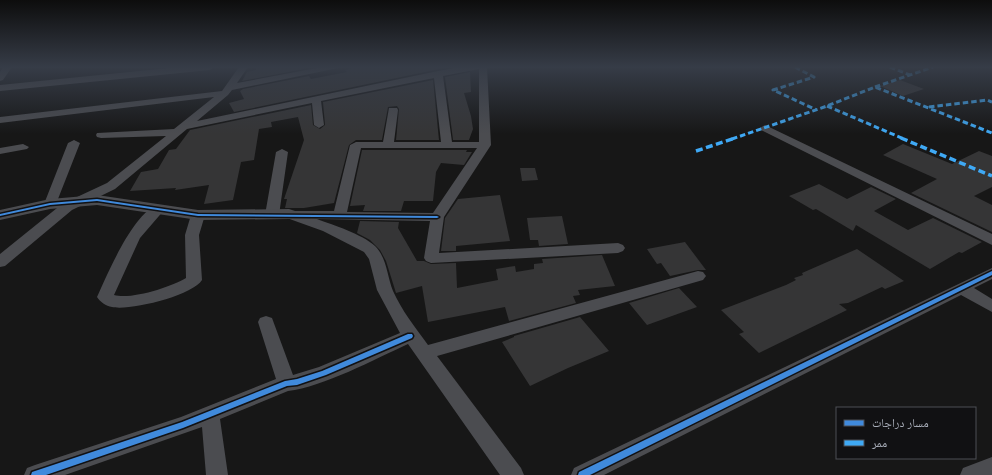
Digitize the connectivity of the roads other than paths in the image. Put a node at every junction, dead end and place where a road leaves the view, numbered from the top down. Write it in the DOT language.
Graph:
graph roads {
  1 [pos="232,89"];
  2 [pos="361,89"];
  3 [pos="440,89"];
  4 [pos="484,89"];
  5 [pos="228,90"];
  6 [pos="316,98"];
  7 [pos="393,110"];
  8 [pos="0,120"];
  9 [pos="319,125"];
  10 [pos="765,128"];
  11 [pos="181,129"];
  12 [pos="101,135"];
  13 [pos="74,144"];
  14 [pos="388,144"];
  15 [pos="447,144"];
  16 [pos="485,145"];
  17 [pos="22,147"];
  18 [pos="0,151"];
  19 [pos="282,152"];
  20 [pos="77,201"];
  21 [pos="50,204"];
  22 [pos="158,209"];
  23 [pos="198,214"];
  24 [pos="0,215"];
  25 [pos="281,215"];
  26 [pos="339,216"];
  27 [pos="437,217"];
  28 [pos="992,240"];
  29 [pos="618,248"];
  30 [pos="0,262"];
  31 [pos="992,273"];
  32 [pos="698,276"];
  33 [pos="961,288"];
  34 [pos="992,306"];
  35 [pos="266,322"];
  36 [pos="410,336"];
  37 [pos="423,353"];
  38 [pos="287,383"];
  39 [pos="210,414"];
  40 [pos="992,467"];
  41 [pos="35,475"];
  42 [pos="217,475"];
  43 [pos="513,475"];
  44 [pos="582,475"];
  45 [pos="970,475"];
  1 -- 5 [label="street"];
  2 -- 6 [label="street"];
  3 -- 15 [label="street"];
  4 -- 16 [label="street"];
  5 -- 8 [label="street"];
  5 -- 11 [label="street"];
  6 -- 9 [label="street"];
  6 -- 11 [label="street"];
  7 -- 14 [label="street"];
  10 -- 28 [label="street"];
  11 -- 12 [label="street"];
  11 -- 20 [label="street"];
  13 -- 21 [label="street"];
  14 -- 15 [label="street"];
  14 -- 26 [label="street"];
  15 -- 16 [label="street"];
  16 -- 27 [label="street"];
  17 -- 18 [label="street"];
  19 -- 25 [label="street"];
  20 -- 21 [label="street"];
  20 -- 22 [label="street"];
  20 -- 30 [label="street"];
  21 -- 24 [label="street"];
  22 -- 23 [label="street"];
  22 -- 23 [label="street"];
  23 -- 25 [label="street"];
  25 -- 26 [label="street"];
  25 -- 36 [label="street"];
  26 -- 27 [label="street"];
  27 -- 29 [label="street"];
  31 -- 33 [label="street"];
  32 -- 37 [label="street"];
  33 -- 34 [label="street"];
  33 -- 44 [label="street"];
  35 -- 38 [label="street"];
  36 -- 37 [label="street"];
  36 -- 38 [label="street"];
  37 -- 43 [label="street"];
  38 -- 39 [label="street"];
  39 -- 41 [label="street"];
  39 -- 42 [label="street"];
  40 -- 45 [label="street"];
}
